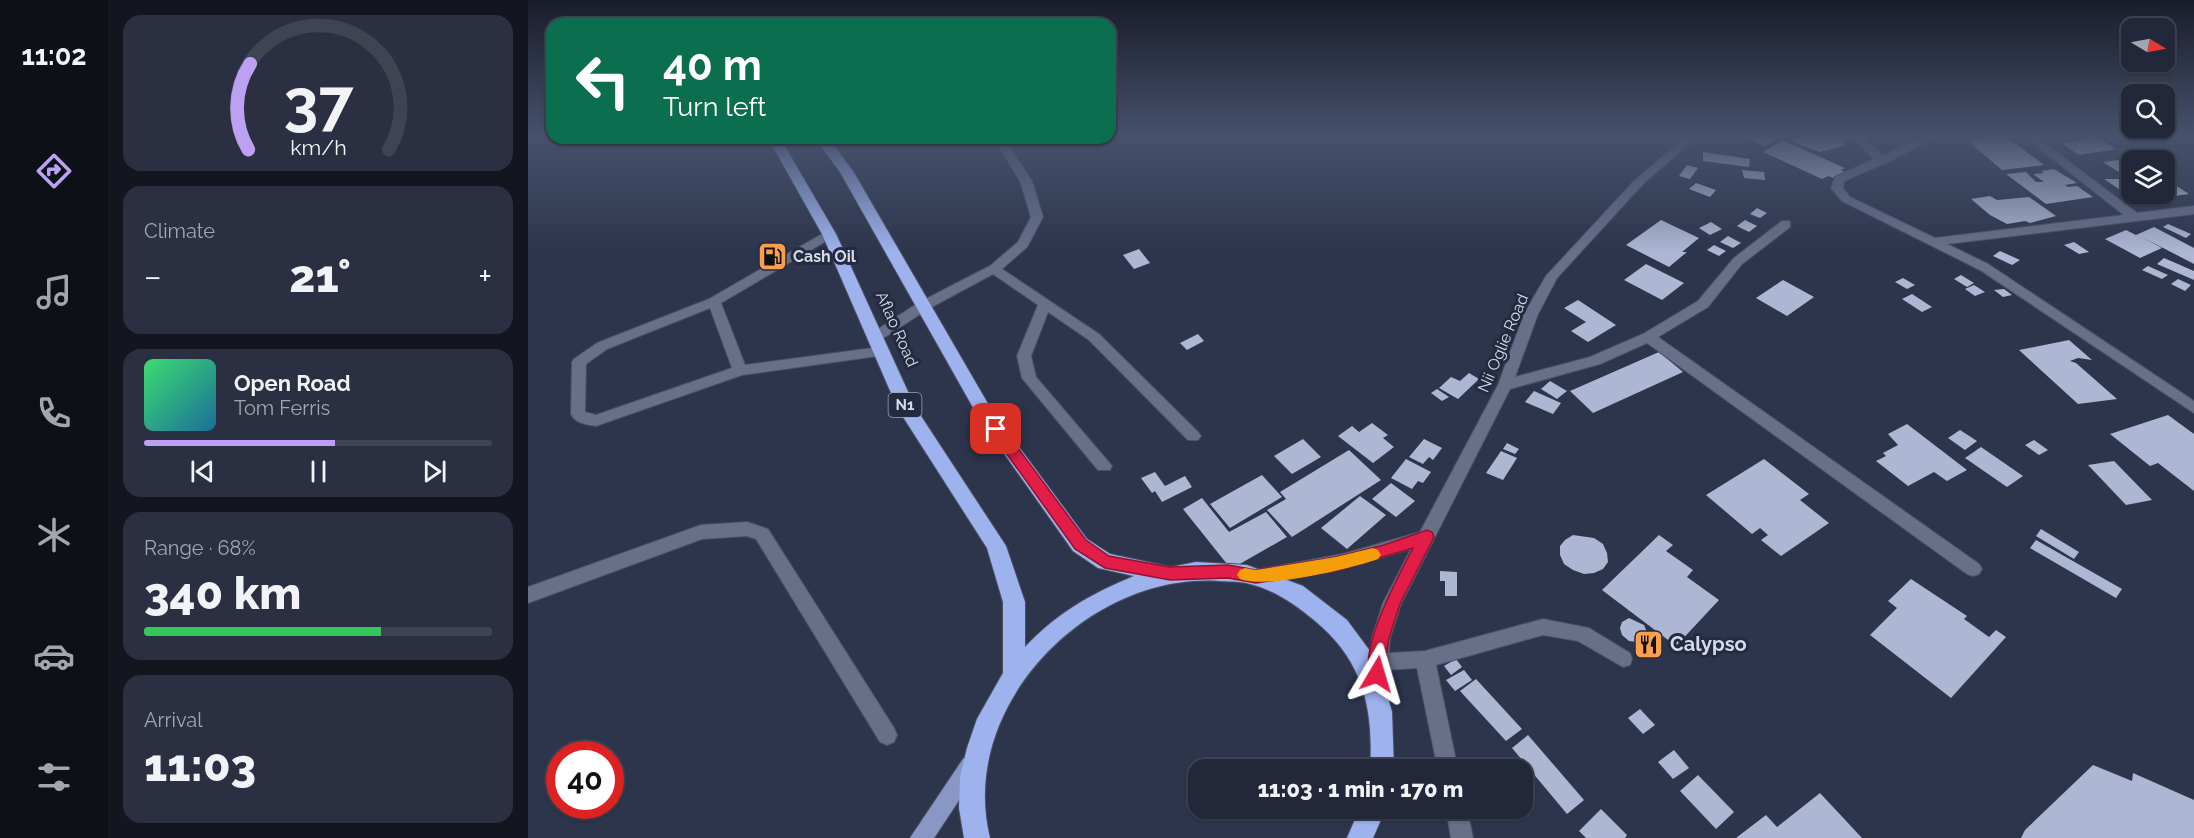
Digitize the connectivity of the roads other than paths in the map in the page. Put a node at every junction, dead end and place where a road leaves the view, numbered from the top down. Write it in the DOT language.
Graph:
graph roads {
  1 [pos="795,174"];
  2 [pos="846,174"];
  3 [pos="1022,174"];
  4 [pos="1648,174"];
  5 [pos="1850,174"];
  6 [pos="2078,174"];
  7 [pos="2194,210"];
  8 [pos="2134,217"];
  9 [pos="1786,224"];
  10 [pos="829,234"];
  11 [pos="1934,242"];
  12 [pos="994,269"];
  13 [pos="714,302"];
  14 [pos="1045,303"];
  15 [pos="923,306"];
  16 [pos="1648,337"];
  17 [pos="877,345"];
  18 [pos="740,370"];
  19 [pos="1505,385"];
  20 [pos="2194,408"];
  21 [pos="1193,436"];
  22 [pos="1104,466"];
  23 [pos="1427,537"];
  24 [pos="1973,569"];
  25 [pos="1170,574"];
  26 [pos="1256,577"];
  27 [pos="528,595"];
  28 [pos="1425,659"];
  29 [pos="1623,659"];
  30 [pos="1378,662"];
  31 [pos="1014,673"];
  32 [pos="1375,686"];
  33 [pos="887,735"];
  34 [pos="1383,759"];
  35 [pos="1446,759"];
  36 [pos="974,761"];
  37 [pos="1458,819"];
  38 [pos="1372,820"];
  39 [pos="921,838"];
  40 [pos="977,838"];
  41 [pos="1360,838"];
  42 [pos="1462,838"];
  1 -- 10 [label="highway, Aflao Road / N1"];
  2 -- 15 [label="highway, Aflao Road"];
  3 -- 12 [label="street"];
  4 -- 19 [label="street, Nii Oglie Road"];
  5 -- 11 [label="street"];
  6 -- 8 [label="street"];
  7 -- 8 [label="street"];
  8 -- 11 [label="street"];
  9 -- 16 [label="street"];
  10 -- 13 [label="street"];
  10 -- 17 [label="highway, Aflao Road / N1"];
  11 -- 20 [label="street"];
  12 -- 14 [label="street"];
  12 -- 15 [label="street"];
  13 -- 18 [label="street"];
  13 -- 18 [label="street"];
  14 -- 21 [label="street"];
  14 -- 22 [label="street"];
  15 -- 17 [label="street"];
  15 -- 25 [label="highway, Aflao Road"];
  16 -- 19 [label="street"];
  16 -- 24 [label="street"];
  17 -- 18 [label="street"];
  17 -- 31 [label="highway, Aflao Road / N1"];
  19 -- 23 [label="street, Nii Oglie Road"];
  23 -- 26 [label="street"];
  23 -- 30 [label="street, Nii Oglie Road"];
  25 -- 26 [label="highway"];
  25 -- 31 [label="highway"];
  26 -- 32 [label="highway"];
  27 -- 33 [label="street"];
  28 -- 29 [label="street"];
  28 -- 30 [label="street"];
  28 -- 35 [label="street"];
  30 -- 32 [label="street, Nii Oglie Road"];
  31 -- 36 [label="highway"];
  32 -- 34 [label="highway"];
  36 -- 39 [label="main road"];
  36 -- 40 [label="highway"];
  37 -- 42 [label="street"];
  38 -- 41 [label="highway"];
}
